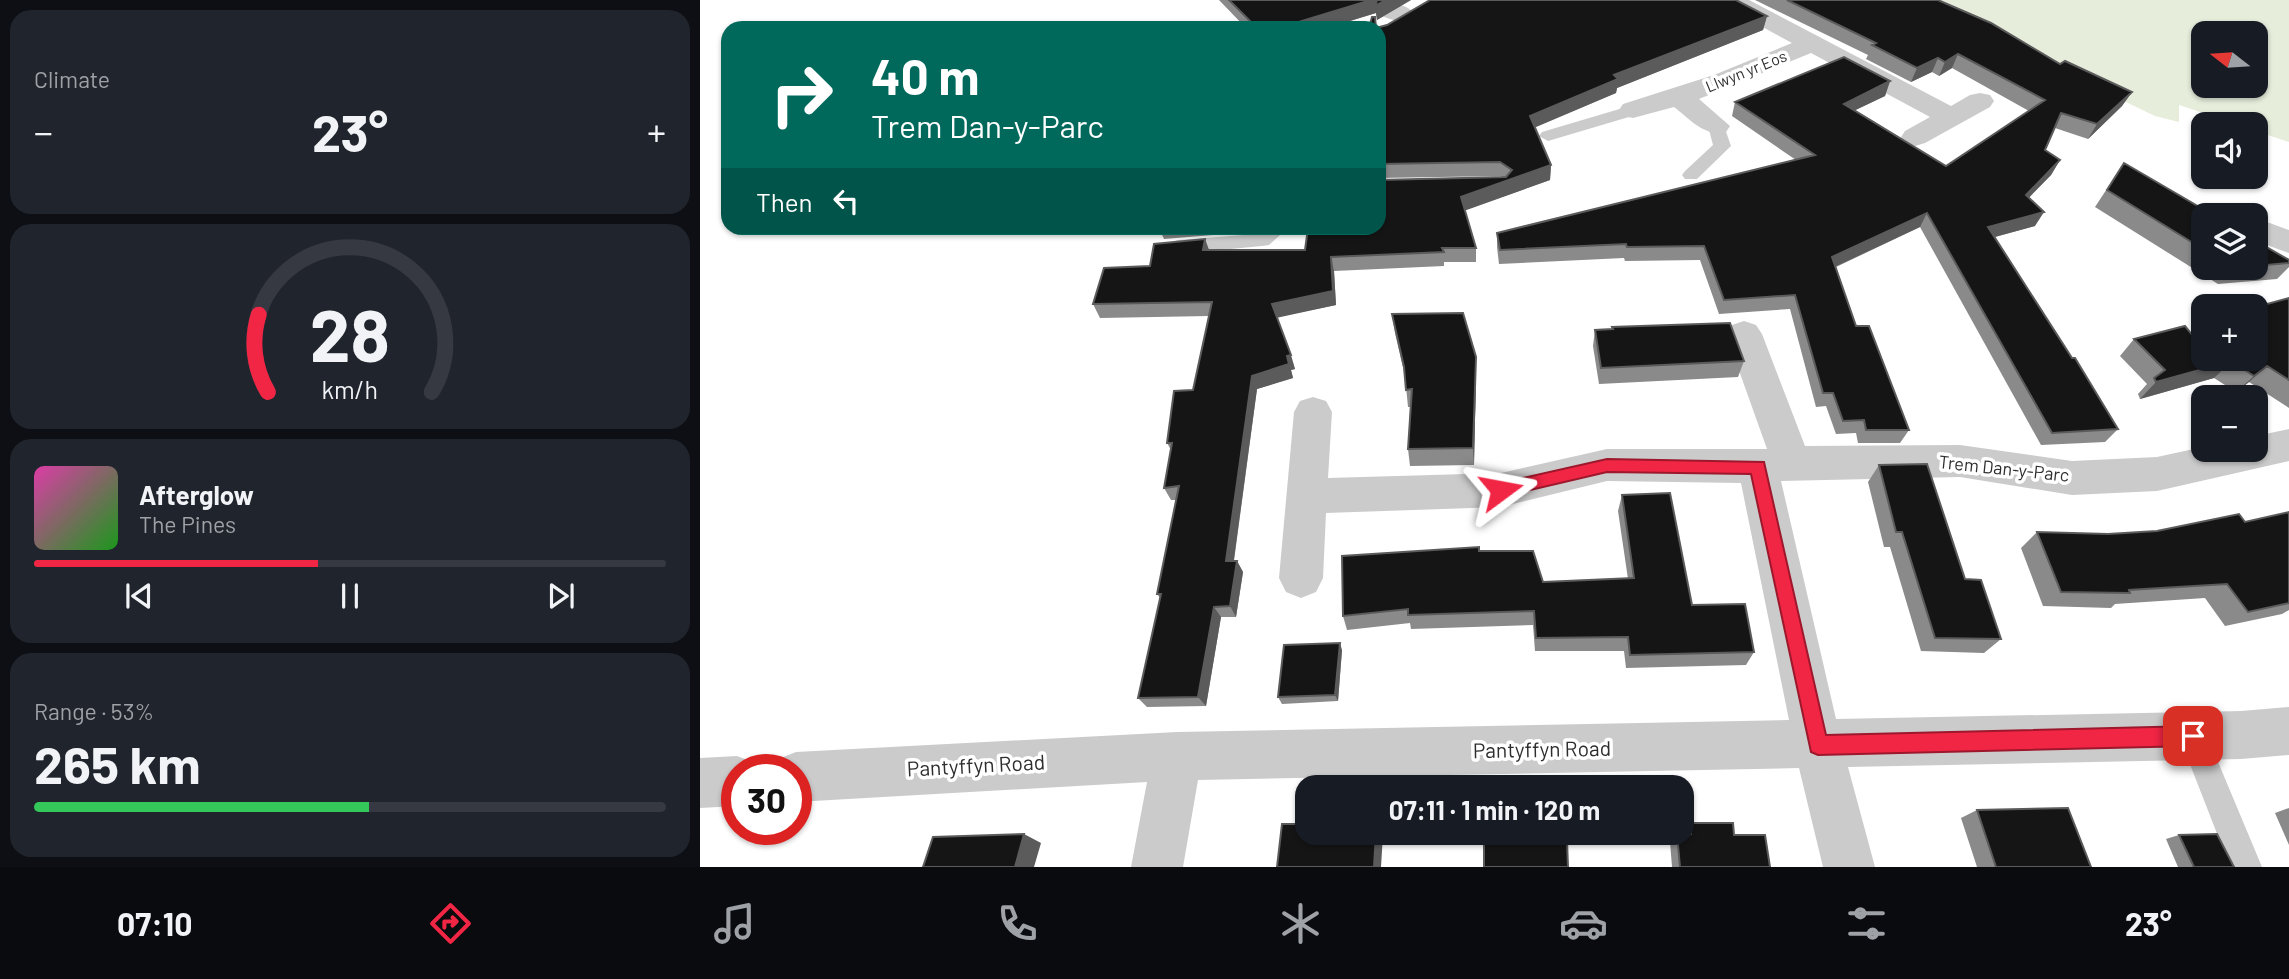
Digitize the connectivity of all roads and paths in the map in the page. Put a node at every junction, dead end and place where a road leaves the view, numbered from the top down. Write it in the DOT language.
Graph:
graph roads {
  1 [pos="1371,0"];
  2 [pos="1731,0"];
  3 [pos="1386,28"];
  4 [pos="1812,43"];
  5 [pos="1679,97"];
  6 [pos="1980,102"];
  7 [pos="1633,110"];
  8 [pos="1951,117"];
  9 [pos="1716,126"];
  10 [pos="1548,136"];
  11 [pos="1915,138"];
  12 [pos="1691,175"];
  13 [pos="2268,234"];
  14 [pos="1269,235"];
  15 [pos="2289,242"];
  16 [pos="1153,248"];
  17 [pos="1744,334"];
  18 [pos="1313,412"];
  19 [pos="2289,445"];
  20 [pos="1775,465"];
  21 [pos="1309,496"];
  22 [pos="1301,578"];
  23 [pos="2289,731"];
  24 [pos="2193,736"];
  25 [pos="1818,745"];
  26 [pos="1177,757"];
  27 [pos="812,776"];
  28 [pos="721,782"];
  29 [pos="700,783"];
  30 [pos="1157,867"];
  31 [pos="1849,867"];
  32 [pos="2246,867"];
  1 -- 3 [label="street"];
  2 -- 4 [label="street, Llwyn yr Eos"];
  4 -- 5 [label="street, Llwyn yr Eos"];
  4 -- 8 [label="street, Llwyn yr Eos"];
  5 -- 7 [label="street, Llwyn yr Eos"];
  5 -- 9 [label="street, Llwyn yr Eos"];
  6 -- 8 [label="street"];
  7 -- 10 [label="lane"];
  8 -- 11 [label="street"];
  9 -- 12 [label="lane"];
  13 -- 15 [label="street"];
  14 -- 16 [label="lane"];
  17 -- 20 [label="street"];
  18 -- 21 [label="street"];
  19 -- 20 [label="street, Trem Dan-y-Parc"];
  20 -- 21 [label="street, Trem Dan-y-Parc"];
  20 -- 25 [label="street"];
  21 -- 22 [label="street"];
  23 -- 24 [label="street, Pantyffyn Road"];
  24 -- 25 [label="street, Pantyffyn Road"];
  24 -- 32 [label="lane"];
  25 -- 26 [label="street, Pantyffyn Road"];
  25 -- 31 [label="street"];
  26 -- 27 [label="street, Pantyffyn Road"];
  26 -- 30 [label="street"];
  28 -- 29 [label="street"];
}
